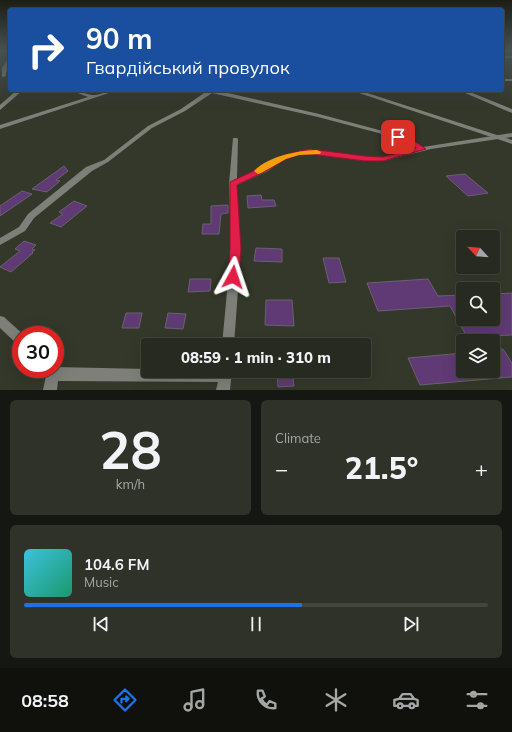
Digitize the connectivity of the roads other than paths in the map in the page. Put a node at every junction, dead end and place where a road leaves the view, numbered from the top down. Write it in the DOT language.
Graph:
graph roads {
  1 [pos="16,92"];
  2 [pos="18,92"];
  3 [pos="79,92"];
  4 [pos="109,92"];
  5 [pos="208,92"];
  6 [pos="219,92"];
  7 [pos="360,92"];
  8 [pos="466,92"];
  9 [pos="93,97"];
  10 [pos="0,98"];
  11 [pos="0,108"];
  12 [pos="512,111"];
  13 [pos="0,127"];
  14 [pos="512,135"];
  15 [pos="499,138"];
  16 [pos="235,139"];
  17 [pos="512,142"];
  18 [pos="422,149"];
  19 [pos="233,184"];
  20 [pos="0,242"];
  21 [pos="0,321"];
  22 [pos="12,332"];
  23 [pos="229,338"];
  24 [pos="64,372"];
  25 [pos="141,373"];
  26 [pos="51,378"];
  27 [pos="225,378"];
  28 [pos="50,390"];
  29 [pos="224,390"];
  1 -- 10 [label="street"];
  2 -- 11 [label="street"];
  3 -- 9 [label="street"];
  4 -- 9 [label="street"];
  5 -- 20 [label="street"];
  6 -- 18 [label="street"];
  7 -- 15 [label="street"];
  8 -- 12 [label="street"];
  9 -- 13 [label="street"];
  14 -- 15 [label="street"];
  15 -- 17 [label="street"];
  15 -- 18 [label="street"];
  16 -- 19 [label="street"];
  18 -- 19 [label="street"];
  19 -- 23 [label="street"];
  21 -- 22 [label="street"];
  24 -- 25 [label="street"];
  26 -- 28 [label="street"];
  27 -- 29 [label="street"];
}
